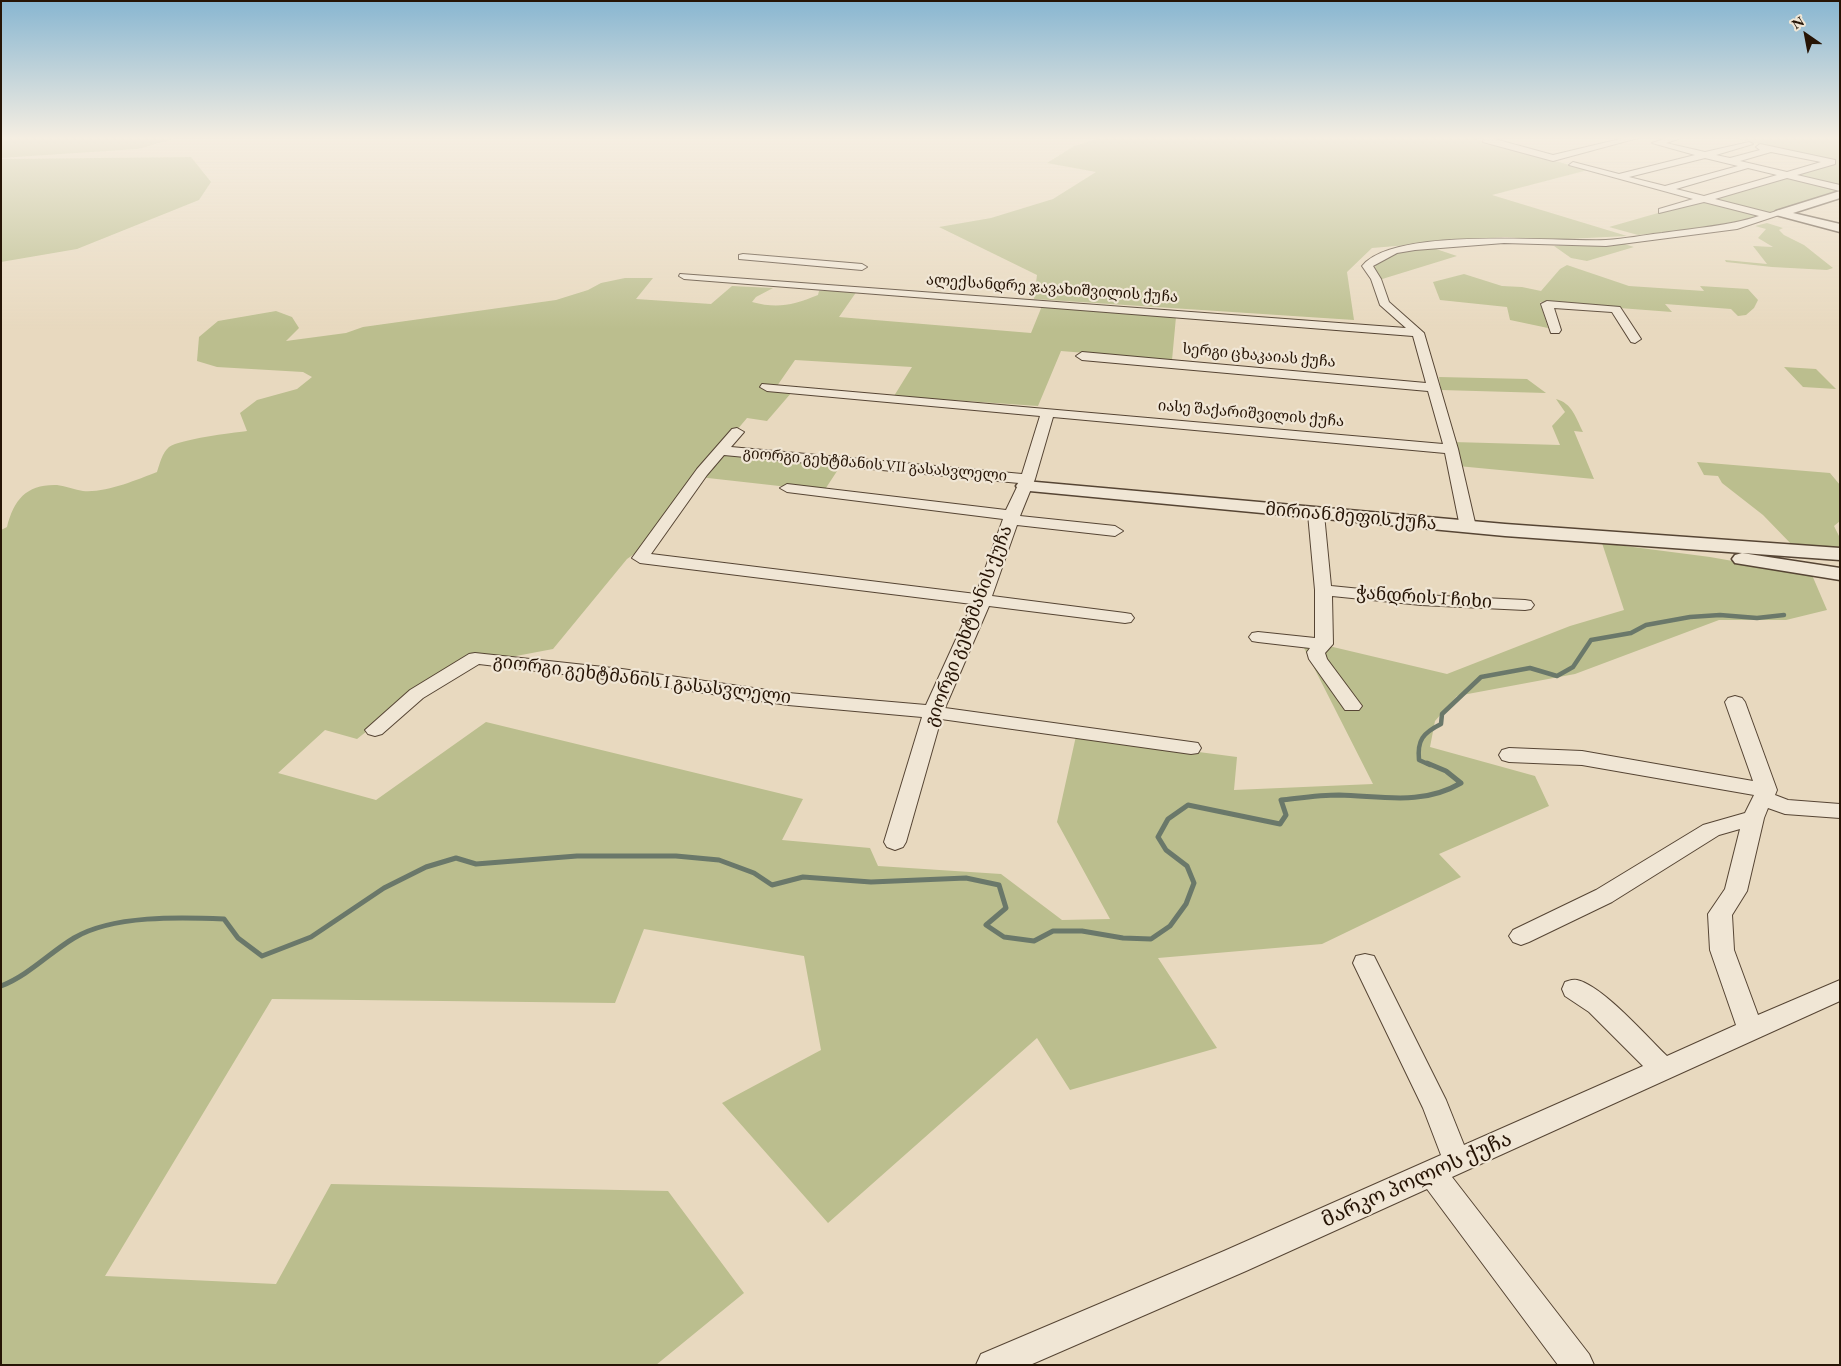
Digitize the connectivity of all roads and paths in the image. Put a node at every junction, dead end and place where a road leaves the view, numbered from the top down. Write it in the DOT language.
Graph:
graph roads {
  1 [pos="1696,202"];
  2 [pos="1711,202"];
  3 [pos="1815,202"];
  4 [pos="1802,206"];
  5 [pos="1662,211"];
  6 [pos="1775,215"];
  7 [pos="1825,225"];
  8 [pos="1840,228"];
  9 [pos="743,257"];
  10 [pos="684,276"];
  11 [pos="844,289"];
  12 [pos="1555,330"];
  13 [pos="1418,333"];
  14 [pos="1635,339"];
  15 [pos="1082,356"];
  16 [pos="767,387"];
  17 [pos="1433,388"];
  18 [pos="1048,412"];
  19 [pos="737,432"];
  20 [pos="1451,448"];
  21 [pos="723,451"];
  22 [pos="1027,483"];
  23 [pos="787,488"];
  24 [pos="1316,514"];
  25 [pos="1012,517"];
  26 [pos="1468,527"];
  27 [pos="1115,531"];
  28 [pos="1727,550"];
  29 [pos="1840,554"];
  30 [pos="640,558"];
  31 [pos="1840,574"];
  32 [pos="1323,590"];
  33 [pos="982,602"];
  34 [pos="1525,605"];
  35 [pos="1125,618"];
  36 [pos="1258,637"];
  37 [pos="1324,644"];
  38 [pos="1735,702"];
  39 [pos="1352,706"];
  40 [pos="933,712"];
  41 [pos="375,730"];
  42 [pos="1190,748"];
  43 [pos="1509,755"];
  44 [pos="1761,802"];
  45 [pos="1840,811"];
  46 [pos="895,842"];
  47 [pos="1521,936"];
  48 [pos="1365,964"];
  49 [pos="1574,989"];
  50 [pos="1840,990"];
  51 [pos="1751,1031"];
  52 [pos="1664,1070"];
  53 [pos="1445,1167"];
  54 [pos="992,1365"];
  55 [pos="1578,1365"];
  1 -- 5 [label="street"];
  2 -- 6 [label="street"];
  3 -- 4 [label="street"];
  4 -- 6 [label="street"];
  4 -- 7 [label="street"];
  6 -- 7 [label="street"];
  6 -- 13 [label="street"];
  7 -- 8 [label="street"];
  9 -- 11 [label="street"];
  10 -- 11 [label="street, ალექსანდრე ჯავახიშვილის ქუჩა"];
  11 -- 13 [label="street, ალექსანდრე ჯავახიშვილის ქუჩა"];
  12 -- 14 [label="street"];
  13 -- 17 [label="street"];
  15 -- 17 [label="street, სერგი ცხაკაიას ქუჩა"];
  16 -- 18 [label="street, იასე შაქარიშვილის ქუჩა"];
  17 -- 20 [label="street"];
  18 -- 20 [label="street, იასე შაქარიშვილის ქუჩა"];
  18 -- 22 [label="street, გიორგი გეხტმანის ქუჩა"];
  19 -- 21 [label="street"];
  20 -- 26 [label="street"];
  21 -- 22 [label="street, გიორგი გეხტმანის VII გასასვლელი"];
  21 -- 30 [label="street"];
  22 -- 24 [label="street, მირიან მეფის ქუჩა"];
  22 -- 25 [label="street, გიორგი გეხტმანის ქუჩა"];
  23 -- 25 [label="street"];
  24 -- 26 [label="street, მირიან მეფის ქუჩა"];
  24 -- 32 [label="street"];
  25 -- 27 [label="street"];
  25 -- 33 [label="street, გიორგი გეხტმანის ქუჩა"];
  26 -- 28 [label="street, მირიან მეფის ქუჩა"];
  28 -- 29 [label="street, მირიან მეფის ქუჩა"];
  28 -- 31 [label="street, მირიან მეფის ქუჩა"];
  30 -- 33 [label="street"];
  32 -- 34 [label="street, ჭანდრის I ჩიხი"];
  32 -- 37 [label="street"];
  33 -- 35 [label="street"];
  33 -- 40 [label="street, გიორგი გეხტმანის ქუჩა"];
  36 -- 37 [label="street"];
  37 -- 39 [label="street"];
  38 -- 44 [label="street"];
  40 -- 41 [label="street, გიორგი გეხტმანის I გასასვლელი"];
  40 -- 42 [label="street"];
  40 -- 46 [label="street, გიორგი გეხტმანის ქუჩა"];
  43 -- 44 [label="street"];
  44 -- 45 [label="street"];
  44 -- 47 [label="street"];
  44 -- 51 [label="street"];
  48 -- 53 [label="street"];
  49 -- 52 [label="street"];
  50 -- 51 [label="street, მარკო პოლოს ქუჩა"];
  51 -- 52 [label="street, მარკო პოლოს ქუჩა"];
  52 -- 53 [label="street, მარკო პოლოს ქუჩა"];
  53 -- 54 [label="street, მარკო პოლოს ქუჩა"];
  53 -- 55 [label="street"];
}
